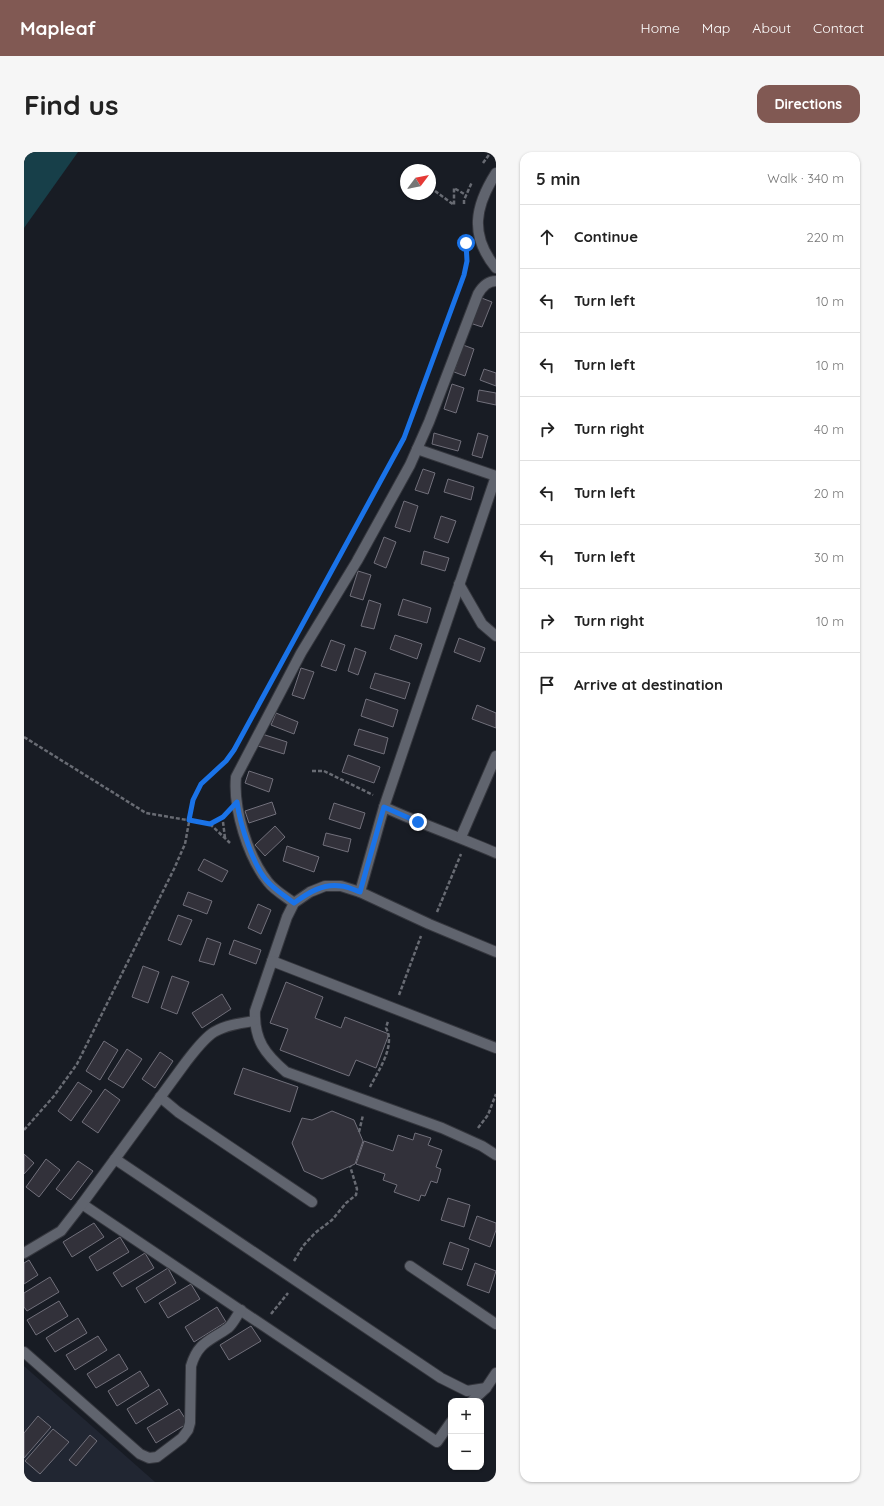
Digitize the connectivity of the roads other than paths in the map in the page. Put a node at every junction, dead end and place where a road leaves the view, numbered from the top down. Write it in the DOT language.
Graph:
graph roads {
  1 [pos="496,173"];
  2 [pos="496,268"];
  3 [pos="496,281"];
  4 [pos="417,449"];
  5 [pos="496,476"];
  6 [pos="459,584"];
  7 [pos="496,636"];
  8 [pos="496,756"];
  9 [pos="385,804"];
  10 [pos="464,839"];
  11 [pos="496,853"];
  12 [pos="360,892"];
  13 [pos="294,903"];
  14 [pos="496,952"];
  15 [pos="272,961"];
  16 [pos="254,1020"];
  17 [pos="496,1048"];
  18 [pos="160,1097"];
  19 [pos="496,1155"];
  20 [pos="115,1160"];
  21 [pos="312,1202"];
  22 [pos="82,1204"];
  23 [pos="24,1253"];
  24 [pos="410,1266"];
  25 [pos="240,1310"];
  26 [pos="496,1324"];
  27 [pos="24,1352"];
  28 [pos="496,1373"];
  29 [pos="486,1388"];
  30 [pos="475,1398"];
  31 [pos="448,1426"];
  1 -- 2 [label="lane"];
  3 -- 4 [label="lane"];
  4 -- 5 [label="lane"];
  4 -- 13 [label="lane"];
  5 -- 6 [label="lane"];
  6 -- 7 [label="lane"];
  6 -- 9 [label="lane"];
  8 -- 10 [label="lane"];
  9 -- 10 [label="lane"];
  9 -- 12 [label="lane"];
  10 -- 11 [label="lane"];
  12 -- 13 [label="lane"];
  12 -- 14 [label="lane"];
  13 -- 15 [label="lane"];
  15 -- 16 [label="lane"];
  15 -- 17 [label="lane"];
  16 -- 18 [label="lane"];
  16 -- 19 [label="lane"];
  18 -- 20 [label="lane"];
  18 -- 21 [label="lane"];
  20 -- 22 [label="lane"];
  20 -- 29 [label="lane"];
  22 -- 23 [label="lane"];
  22 -- 25 [label="lane"];
  24 -- 26 [label="lane"];
  25 -- 27 [label="lane"];
  25 -- 31 [label="lane"];
  28 -- 29 [label="lane"];
  29 -- 30 [label="lane"];
}
